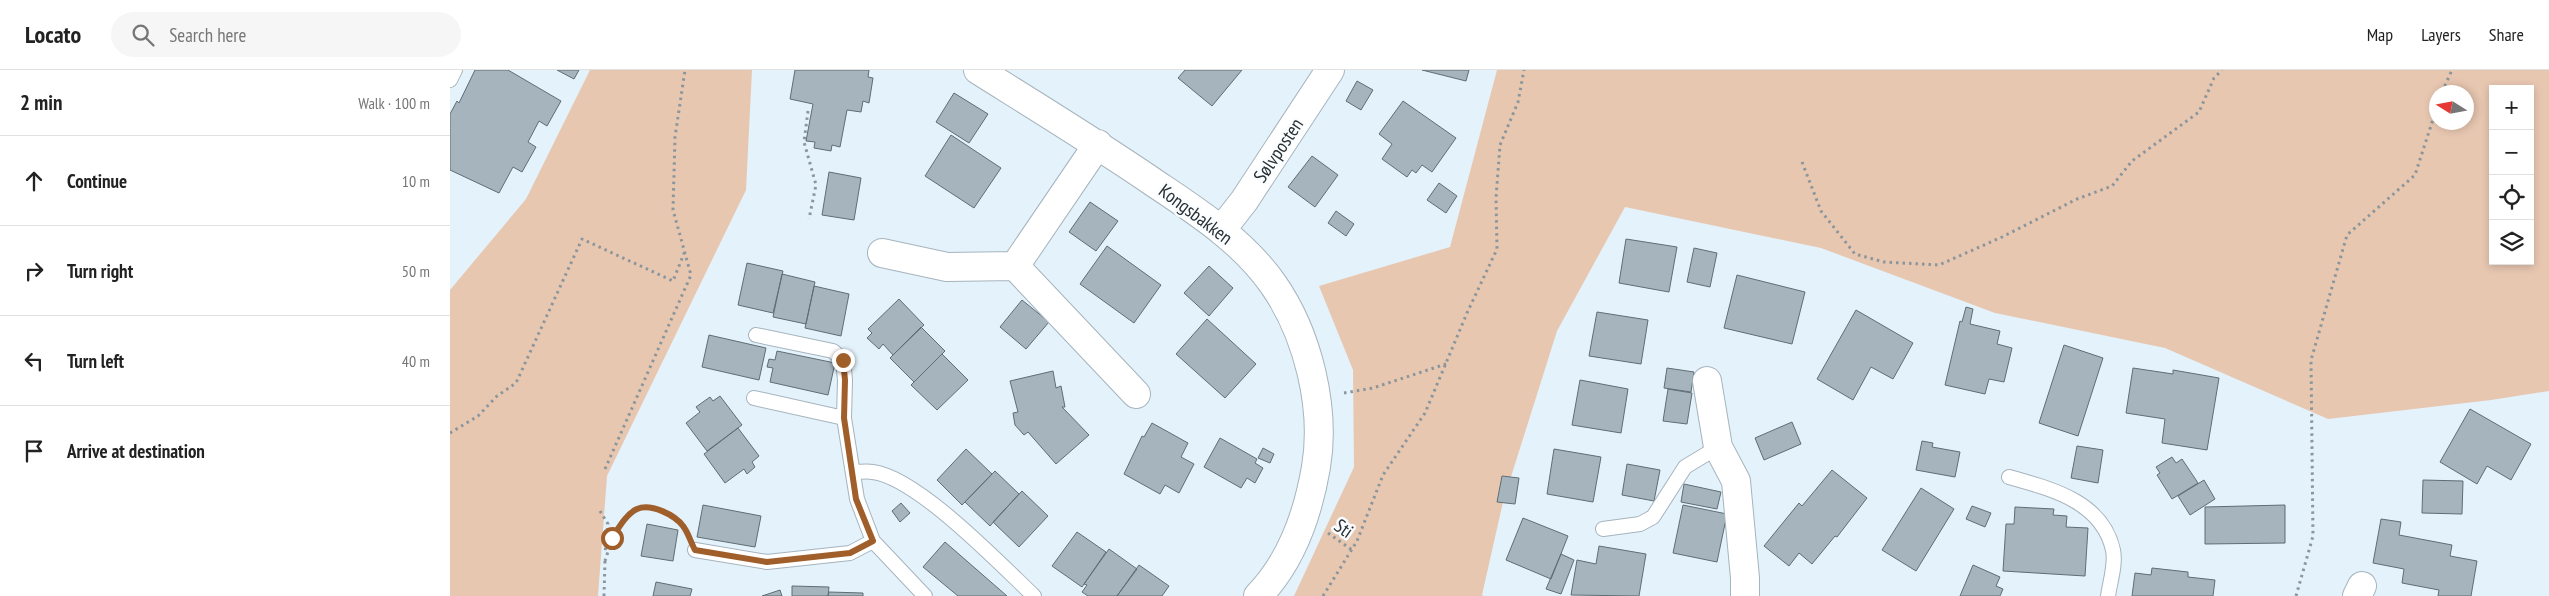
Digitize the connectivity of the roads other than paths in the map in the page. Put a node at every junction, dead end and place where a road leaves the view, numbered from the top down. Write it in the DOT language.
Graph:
graph roads {
  1 [pos="455,70"];
  2 [pos="978,70"];
  3 [pos="1330,70"];
  4 [pos="450,80"];
  5 [pos="1098,144"];
  6 [pos="1222,229"];
  7 [pos="882,253"];
  8 [pos="1014,266"];
  9 [pos="756,335"];
  10 [pos="1707,381"];
  11 [pos="1136,394"];
  12 [pos="754,398"];
  13 [pos="844,418"];
  14 [pos="1718,447"];
  15 [pos="854,472"];
  16 [pos="2009,477"];
  17 [pos="1603,530"];
  18 [pos="873,541"];
  19 [pos="695,550"];
  20 [pos="925,596"];
  21 [pos="1034,596"];
  22 [pos="1258,596"];
  23 [pos="1744,596"];
  24 [pos="2108,596"];
  1 -- 4 [label="lane"];
  2 -- 5 [label="street, Kongsbakken"];
  3 -- 6 [label="street, Sølvposten"];
  5 -- 6 [label="street, Kongsbakken"];
  5 -- 8 [label="street"];
  6 -- 22 [label="street, Kongsbakken"];
  7 -- 8 [label="street"];
  8 -- 11 [label="street"];
  9 -- 13 [label="lane"];
  10 -- 14 [label="street"];
  12 -- 13 [label="lane"];
  13 -- 15 [label="lane"];
  14 -- 17 [label="lane"];
  14 -- 23 [label="street"];
  15 -- 18 [label="lane"];
  15 -- 21 [label="lane"];
  16 -- 24 [label="lane"];
  18 -- 19 [label="lane"];
  18 -- 20 [label="lane"];
}
